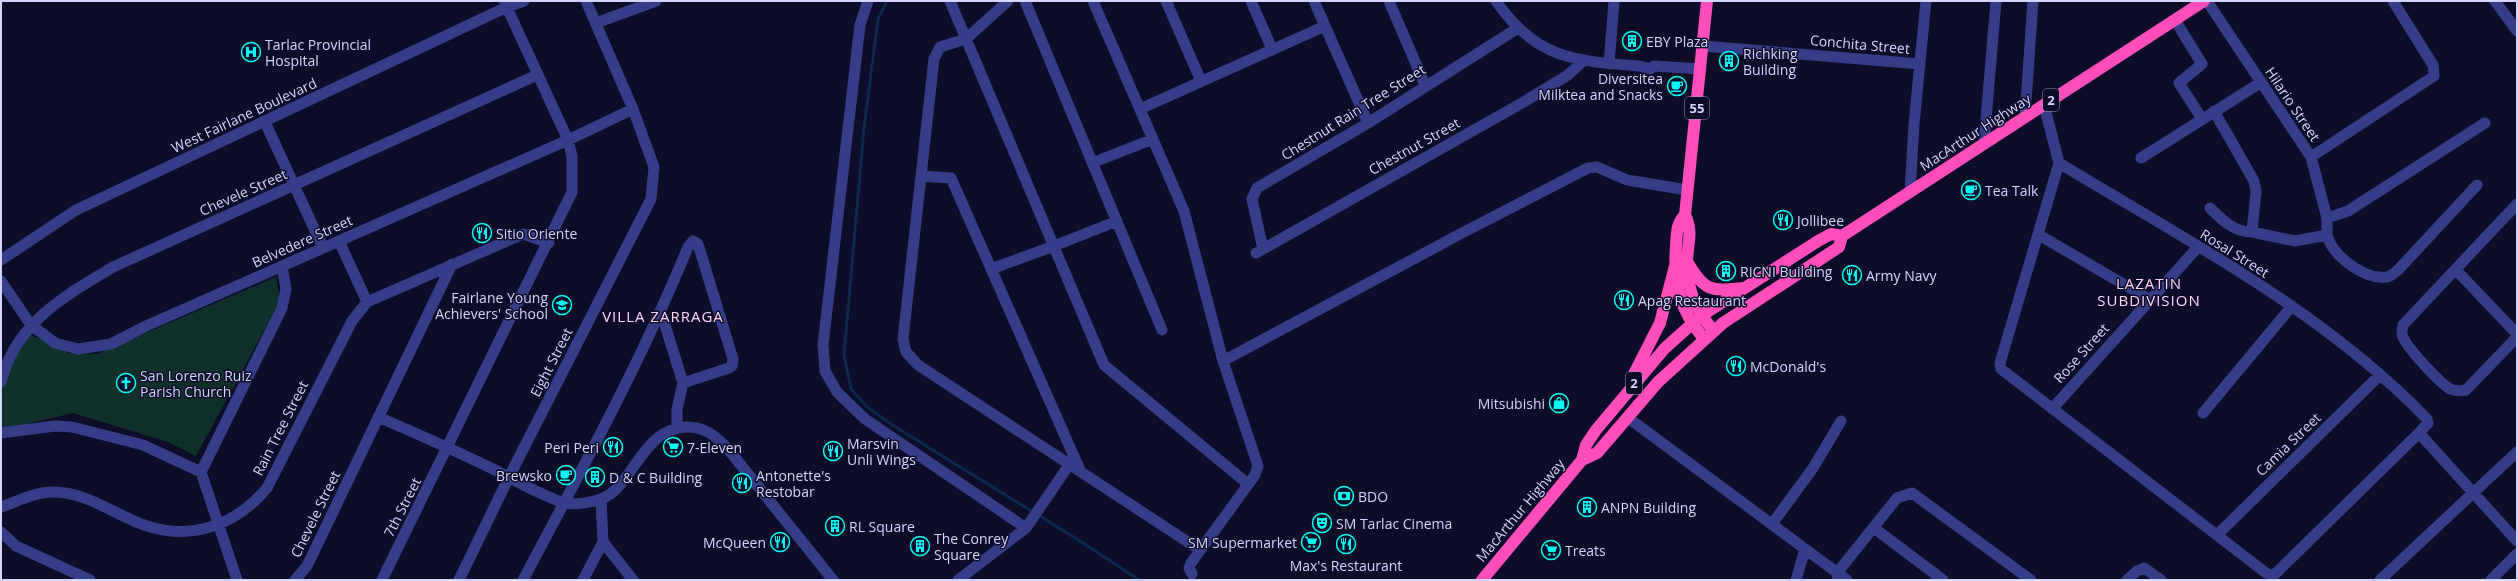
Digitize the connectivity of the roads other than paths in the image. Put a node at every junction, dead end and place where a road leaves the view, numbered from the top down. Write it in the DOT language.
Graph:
graph roads {
  1 [pos="524,1"];
  2 [pos="586,1"];
  3 [pos="656,1"];
  4 [pos="868,1"];
  5 [pos="950,1"];
  6 [pos="1008,1"];
  7 [pos="1024,1"];
  8 [pos="1093,1"];
  9 [pos="1166,1"];
  10 [pos="1251,1"];
  11 [pos="1314,1"];
  12 [pos="1389,1"];
  13 [pos="1496,1"];
  14 [pos="1614,1"];
  15 [pos="1707,1"];
  16 [pos="1926,1"];
  17 [pos="1996,1"];
  18 [pos="2033,1"];
  19 [pos="2204,1"];
  20 [pos="2207,1"];
  21 [pos="2393,1"];
  22 [pos="2495,1"];
  23 [pos="505,4"];
  24 [pos="2175,20"];
  25 [pos="596,23"];
  26 [pos="1325,26"];
  27 [pos="2516,27"];
  28 [pos="1518,28"];
  29 [pos="966,39"];
  30 [pos="1703,46"];
  31 [pos="1272,49"];
  32 [pos="1584,60"];
  33 [pos="1609,64"];
  34 [pos="1920,64"];
  35 [pos="1701,69"];
  36 [pos="537,75"];
  37 [pos="1201,81"];
  38 [pos="2260,83"];
  39 [pos="1425,85"];
  40 [pos="2044,105"];
  41 [pos="633,109"];
  42 [pos="1140,109"];
  43 [pos="2214,111"];
  44 [pos="2025,117"];
  45 [pos="2202,119"];
  46 [pos="265,122"];
  47 [pos="1368,123"];
  48 [pos="2485,123"];
  49 [pos="1153,139"];
  50 [pos="568,140"];
  51 [pos="1984,143"];
  52 [pos="2311,157"];
  53 [pos="2141,158"];
  54 [pos="1092,163"];
  55 [pos="2059,163"];
  56 [pos="921,176"];
  57 [pos="295,185"];
  58 [pos="2477,185"];
  59 [pos="1687,190"];
  60 [pos="1910,192"];
  61 [pos="2517,204"];
  62 [pos="2210,208"];
  63 [pos="1685,215"];
  64 [pos="2327,218"];
  65 [pos="1117,220"];
  66 [pos="2252,232"];
  67 [pos="2039,235"];
  68 [pos="2327,235"];
  69 [pos="1842,236"];
  70 [pos="339,241"];
  71 [pos="549,243"];
  72 [pos="1054,246"];
  73 [pos="2198,247"];
  74 [pos="323,248"];
  75 [pos="1259,251"];
  76 [pos="1,260"];
  77 [pos="1687,262"];
  78 [pos="452,264"];
  79 [pos="282,266"];
  80 [pos="1675,266"];
  81 [pos="991,269"];
  82 [pos="2456,270"];
  83 [pos="1,281"];
  84 [pos="1744,288"];
  85 [pos="2149,300"];
  86 [pos="367,302"];
  87 [pos="2292,306"];
  88 [pos="661,312"];
  89 [pos="1696,320"];
  90 [pos="31,326"];
  91 [pos="1162,330"];
  92 [pos="1714,331"];
  93 [pos="2517,334"];
  94 [pos="2517,337"];
  95 [pos="1704,339"];
  96 [pos="1223,361"];
  97 [pos="2380,374"];
  98 [pos="1,382"];
  99 [pos="682,383"];
  100 [pos="1623,395"];
  101 [pos="2052,408"];
  102 [pos="2203,413"];
  103 [pos="378,417"];
  104 [pos="1627,417"];
  105 [pos="1841,421"];
  106 [pos="677,427"];
  107 [pos="1,433"];
  108 [pos="2419,433"];
  109 [pos="449,448"];
  110 [pos="2517,452"];
  111 [pos="1582,460"];
  112 [pos="1069,465"];
  113 [pos="1080,470"];
  114 [pos="201,472"];
  115 [pos="509,477"];
  116 [pos="1248,484"];
  117 [pos="2473,492"];
  118 [pos="601,500"];
  119 [pos="565,503"];
  120 [pos="1,507"];
  121 [pos="1772,524"];
  122 [pos="1028,525"];
  123 [pos="219,526"];
  124 [pos="1874,528"];
  125 [pos="1,532"];
  126 [pos="2217,535"];
  127 [pos="2517,541"];
  128 [pos="602,542"];
  129 [pos="1805,549"];
  130 [pos="1200,550"];
  131 [pos="2517,554"];
  132 [pos="1192,574"];
  133 [pos="1838,576"];
  134 [pos="629,578"];
  135 [pos="90,580"];
  136 [pos="237,580"];
  137 [pos="295,580"];
  138 [pos="382,580"];
  139 [pos="459,580"];
  140 [pos="523,580"];
  141 [pos="583,580"];
  142 [pos="832,580"];
  143 [pos="958,580"];
  144 [pos="1482,580"];
  145 [pos="1796,580"];
  146 [pos="1847,580"];
  147 [pos="1943,580"];
  148 [pos="2031,580"];
  149 [pos="2127,580"];
  150 [pos="2161,580"];
  151 [pos="2380,580"];
  152 [pos="2491,580"];
  1 -- 23 [label="street, West Fairlane Boulevard"];
  2 -- 25 [label="street, Eight Street"];
  3 -- 25 [label="street"];
  4 -- 122 [label="street"];
  5 -- 29 [label="street"];
  6 -- 29 [label="street"];
  7 -- 54 [label="street"];
  8 -- 42 [label="street"];
  9 -- 37 [label="street"];
  10 -- 31 [label="street"];
  11 -- 26 [label="street"];
  12 -- 39 [label="street"];
  13 -- 28 [label="street"];
  14 -- 33 [label="street"];
  15 -- 30 [label="highway, 55"];
  16 -- 34 [label="street"];
  17 -- 51 [label="street"];
  18 -- 44 [label="street"];
  19 -- 24 [label="highway, MacArthur Highway / 2"];
  20 -- 38 [label="street, Hilario Street"];
  21 -- 52 [label="street"];
  22 -- 27 [label="street"];
  23 -- 36 [label="street, 7th Street"];
  23 -- 46 [label="street, West Fairlane Boulevard"];
  24 -- 40 [label="highway, MacArthur Highway / 2"];
  24 -- 45 [label="street"];
  25 -- 41 [label="street, Eight Street"];
  26 -- 31 [label="street"];
  26 -- 47 [label="street"];
  28 -- 32 [label="street"];
  28 -- 39 [label="street, Chestnut Rain Tree Street"];
  29 -- 56 [label="street"];
  29 -- 72 [label="street"];
  30 -- 34 [label="street, Conchita Street"];
  30 -- 35 [label="highway, 55"];
  31 -- 37 [label="street"];
  32 -- 33 [label="street"];
  32 -- 75 [label="street, Chestnut Street"];
  33 -- 35 [label="street"];
  34 -- 60 [label="street"];
  35 -- 59 [label="highway, 55"];
  36 -- 50 [label="street, 7th Street"];
  36 -- 57 [label="street, Chevele Street"];
  37 -- 42 [label="street"];
  38 -- 43 [label="street"];
  38 -- 52 [label="street, Hilario Street"];
  39 -- 47 [label="street, Chestnut Rain Tree Street"];
  40 -- 44 [label="highway, MacArthur Highway / 2"];
  40 -- 55 [label="street"];
  41 -- 50 [label="street, Belvedere Street"];
  41 -- 115 [label="street, Eight Street"];
  42 -- 49 [label="street"];
  43 -- 45 [label="street"];
  43 -- 66 [label="street"];
  44 -- 51 [label="highway, MacArthur Highway / 2"];
  45 -- 53 [label="street"];
  46 -- 57 [label="street"];
  46 -- 76 [label="street, West Fairlane Boulevard"];
  47 -- 75 [label="street, Chestnut Rain Tree Street"];
  48 -- 64 [label="street"];
  49 -- 54 [label="street"];
  49 -- 96 [label="street"];
  50 -- 70 [label="street, Belvedere Street"];
  50 -- 71 [label="street, 7th Street"];
  51 -- 60 [label="highway, MacArthur Highway / 2"];
  52 -- 64 [label="street, Hilario Street"];
  54 -- 65 [label="street"];
  55 -- 67 [label="street"];
  55 -- 73 [label="street, Rosal Street"];
  56 -- 81 [label="street"];
  56 -- 112 [label="street"];
  57 -- 74 [label="street"];
  57 -- 90 [label="street, Chevele Street"];
  58 -- 68 [label="street"];
  59 -- 63 [label="highway, 55"];
  59 -- 96 [label="street"];
  60 -- 69 [label="highway, MacArthur Highway / 2"];
  61 -- 82 [label="street"];
  62 -- 66 [label="street"];
  63 -- 77 [label="highway, 55"];
  63 -- 80 [label="highway, 55"];
  64 -- 68 [label="street, Hilario Street"];
  65 -- 72 [label="street"];
  65 -- 91 [label="street"];
  66 -- 68 [label="street"];
  67 -- 85 [label="street"];
  67 -- 101 [label="street"];
  69 -- 84 [label="highway, MacArthur Highway / 2"];
  69 -- 92 [label="highway, MacArthur Highway / 2"];
  70 -- 74 [label="street, Belvedere Street"];
  70 -- 86 [label="street"];
  71 -- 78 [label="street, Rain Tree Street"];
  71 -- 109 [label="street, 7th Street"];
  72 -- 81 [label="street"];
  72 -- 116 [label="street"];
  73 -- 85 [label="street, Rose Street"];
  73 -- 87 [label="street, Rosal Street"];
  74 -- 79 [label="street, Belvedere Street"];
  77 -- 84 [label="highway"];
  77 -- 89 [label="highway, 55"];
  78 -- 86 [label="street, Rain Tree Street"];
  78 -- 103 [label="street, Chevele Street"];
  79 -- 90 [label="street, Belvedere Street"];
  79 -- 114 [label="street"];
  80 -- 89 [label="highway, 55"];
  80 -- 100 [label="highway"];
  81 -- 113 [label="street"];
  82 -- 93 [label="street"];
  82 -- 94 [label="street"];
  83 -- 90 [label="street, Belvedere Street"];
  84 -- 89 [label="highway, MacArthur Highway / 2"];
  85 -- 101 [label="street, Rose Street"];
  86 -- 123 [label="street, Rain Tree Street"];
  87 -- 97 [label="street, Rosal Street"];
  87 -- 102 [label="street"];
  88 -- 99 [label="street"];
  88 -- 99 [label="street"];
  88 -- 119 [label="street"];
  89 -- 92 [label="highway, 55"];
  89 -- 95 [label="highway, 55"];
  89 -- 100 [label="highway, MacArthur Highway / 2"];
  90 -- 98 [label="street, Chevele Street"];
  92 -- 95 [label="highway, MacArthur Highway / 2"];
  95 -- 104 [label="highway, MacArthur Highway / 2"];
  96 -- 116 [label="street"];
  97 -- 108 [label="street, Rosal Street"];
  97 -- 126 [label="street, Camia Street"];
  99 -- 106 [label="street"];
  100 -- 111 [label="highway, MacArthur Highway / 2"];
  101 -- 126 [label="street"];
  103 -- 109 [label="street"];
  103 -- 137 [label="street, Chevele Street"];
  104 -- 111 [label="highway, MacArthur Highway / 2"];
  104 -- 121 [label="street"];
  105 -- 121 [label="street"];
  106 -- 118 [label="street"];
  106 -- 142 [label="street"];
  107 -- 114 [label="street"];
  108 -- 117 [label="street"];
  108 -- 126 [label="street"];
  109 -- 115 [label="street"];
  109 -- 138 [label="street, 7th Street"];
  110 -- 117 [label="street"];
  111 -- 144 [label="highway, MacArthur Highway / 2"];
  112 -- 113 [label="street"];
  112 -- 122 [label="street"];
  113 -- 130 [label="street"];
  114 -- 123 [label="street"];
  115 -- 119 [label="street"];
  115 -- 139 [label="street, Eight Street"];
  116 -- 130 [label="street"];
  117 -- 127 [label="street"];
  117 -- 151 [label="street"];
  118 -- 119 [label="street"];
  118 -- 128 [label="street"];
  119 -- 140 [label="street"];
  120 -- 123 [label="street, Rain Tree Street"];
  121 -- 129 [label="street"];
  122 -- 143 [label="street"];
  123 -- 136 [label="street"];
  124 -- 133 [label="street"];
  124 -- 147 [label="street"];
  124 -- 148 [label="street"];
  125 -- 135 [label="street"];
  128 -- 134 [label="street"];
  128 -- 141 [label="street"];
  129 -- 133 [label="street"];
  129 -- 145 [label="street"];
  130 -- 132 [label="street"];
  131 -- 152 [label="street"];
  133 -- 146 [label="street"];
  149 -- 150 [label="street"];
}
